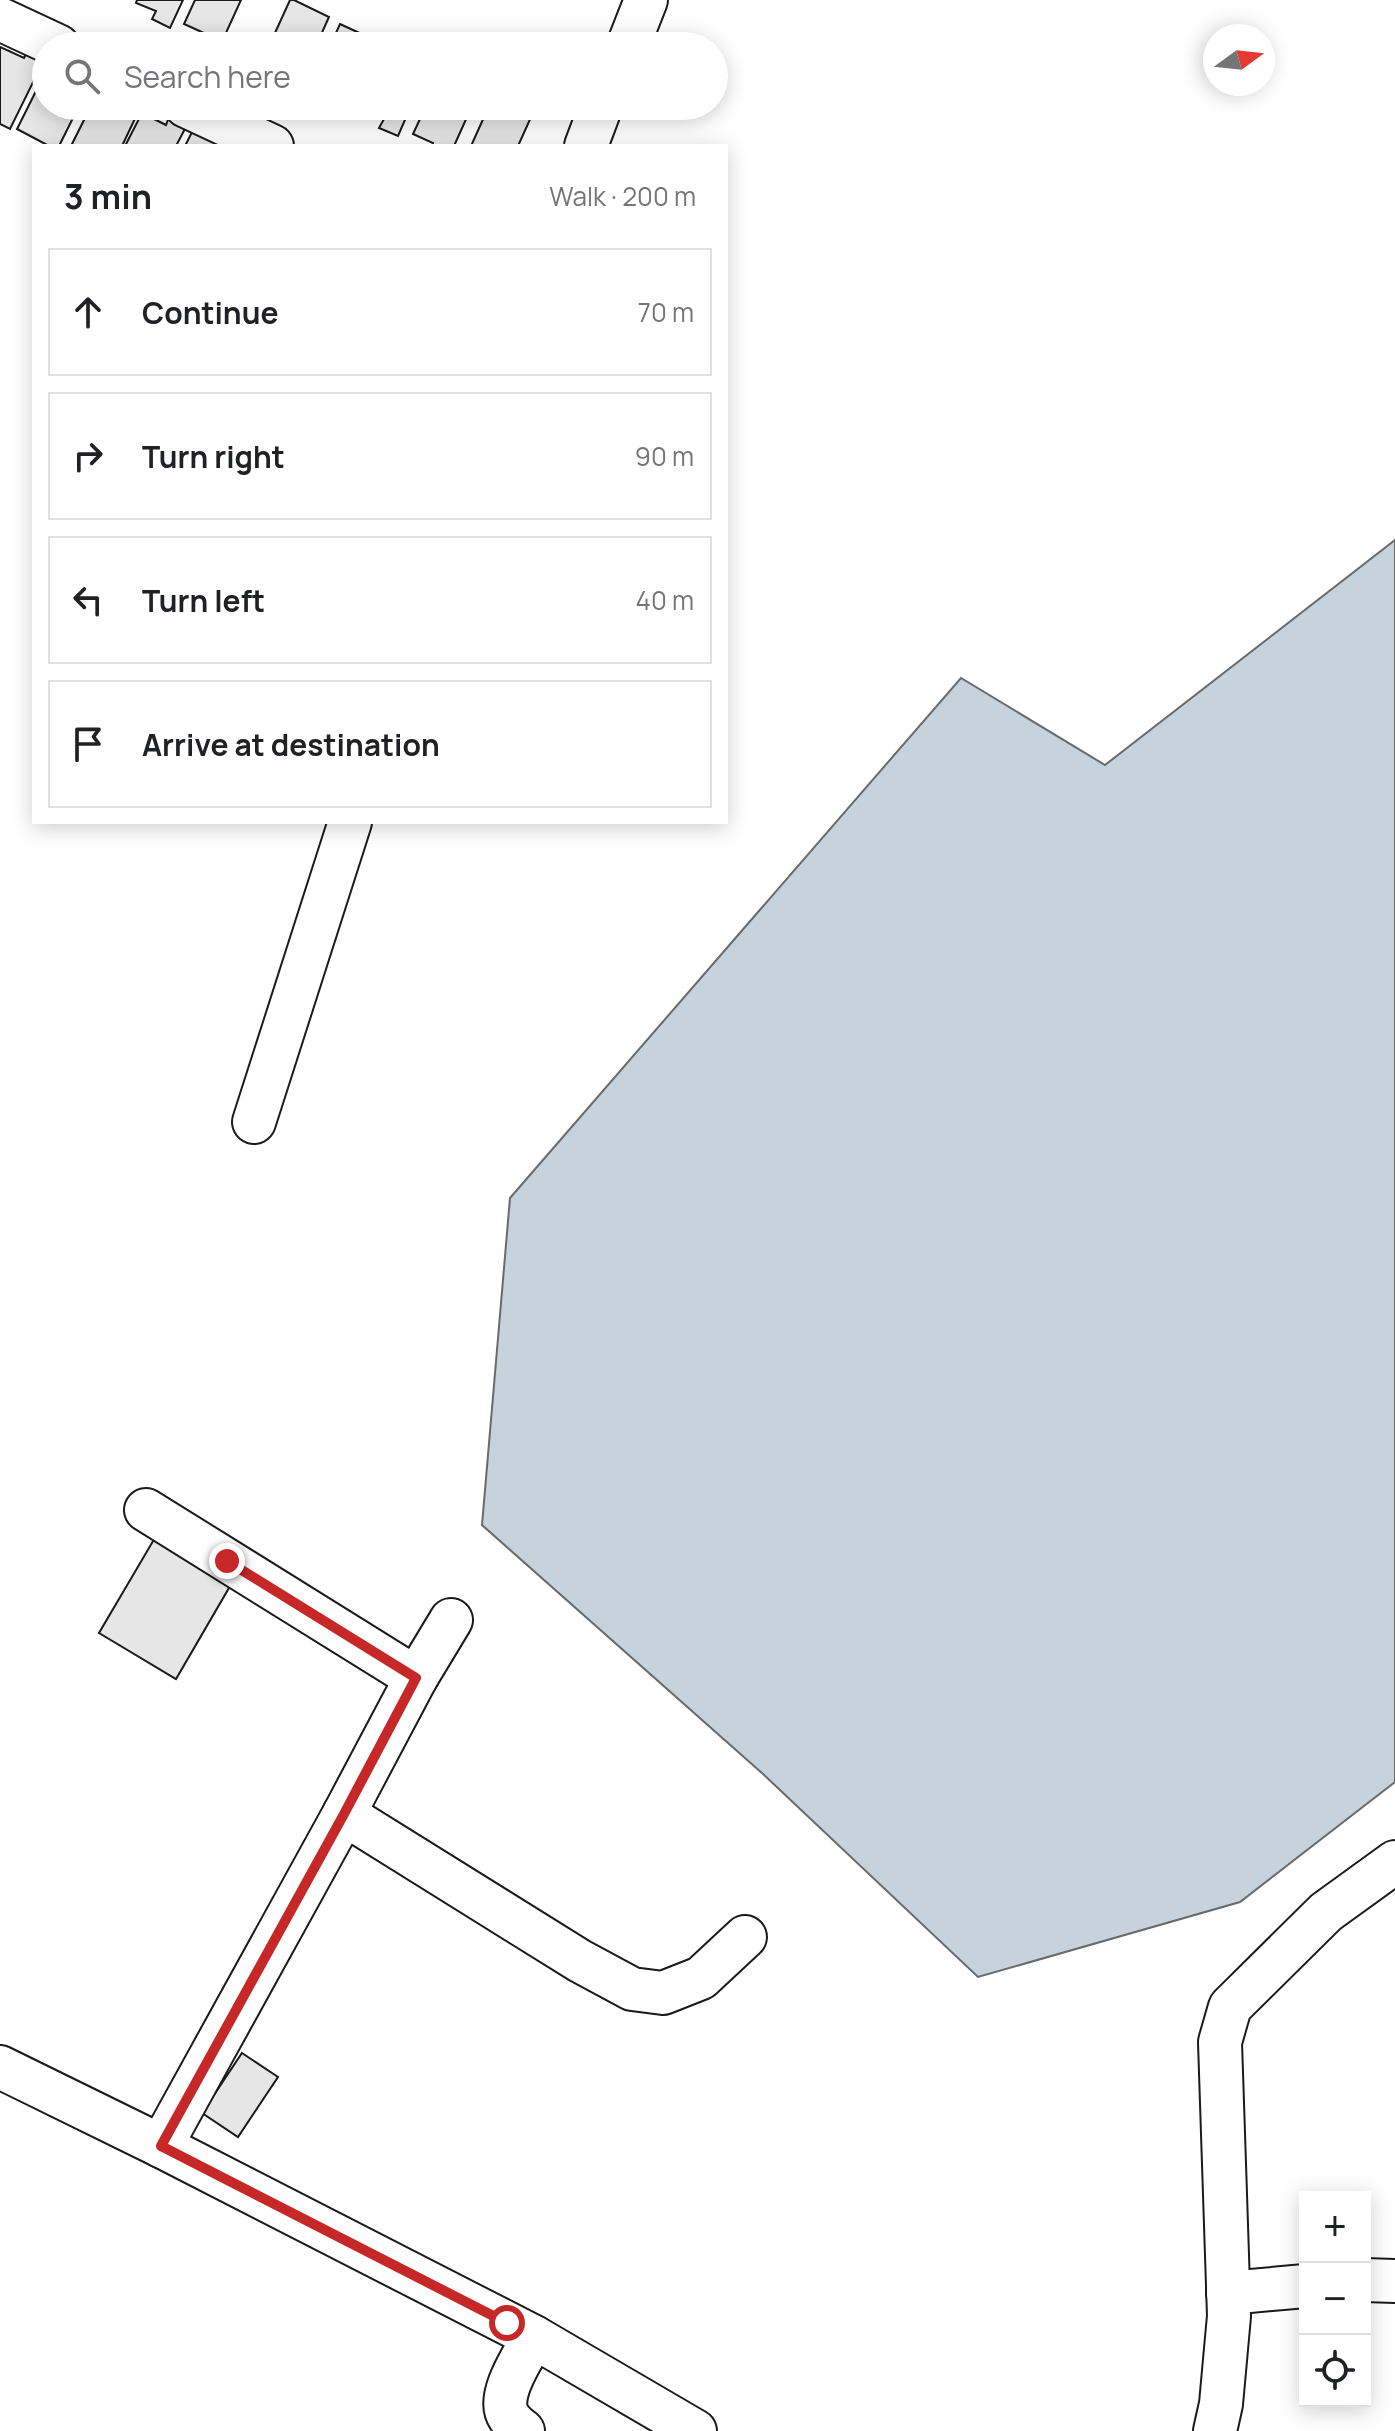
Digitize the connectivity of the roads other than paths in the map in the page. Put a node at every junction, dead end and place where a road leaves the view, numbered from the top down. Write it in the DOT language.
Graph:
graph roads {
  1 [pos="646,0"];
  2 [pos="0,19"];
  3 [pos="633,32"];
  4 [pos="32,34"];
  5 [pos="216,120"];
  6 [pos="596,120"];
  7 [pos="268,144"];
  8 [pos="587,144"];
  9 [pos="349,824"];
  10 [pos="254,1122"];
  11 [pos="146,1510"];
  12 [pos="451,1620"];
  13 [pos="416,1678"];
  14 [pos="344,1814"];
  15 [pos="1395,1862"];
  16 [pos="745,1937"];
  17 [pos="0,2067"];
  18 [pos="161,2146"];
  19 [pos="1371,2280"];
  20 [pos="1395,2281"];
  21 [pos="1299,2287"];
  22 [pos="1228,2293"];
  23 [pos="534,2337"];
  24 [pos="523,2431"];
  25 [pos="695,2431"];
  26 [pos="1215,2431"];
  1 -- 3 [label="street"];
  2 -- 4 [label="street"];
  5 -- 7 [label="street"];
  6 -- 8 [label="street"];
  9 -- 10 [label="street"];
  11 -- 13 [label="street"];
  12 -- 13 [label="street"];
  13 -- 14 [label="street"];
  14 -- 16 [label="street"];
  14 -- 18 [label="street"];
  15 -- 22 [label="street"];
  17 -- 18 [label="street"];
  18 -- 23 [label="street"];
  19 -- 20 [label="street"];
  21 -- 22 [label="street"];
  22 -- 26 [label="street"];
  23 -- 24 [label="street"];
  23 -- 25 [label="street"];
}
